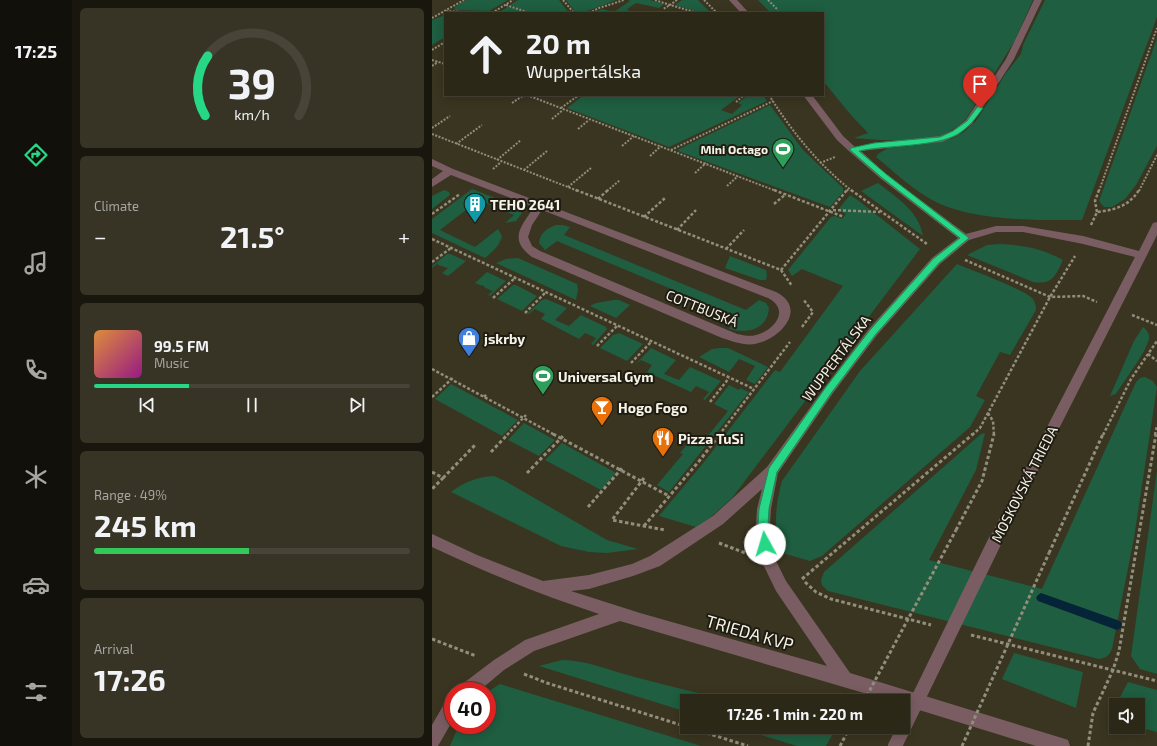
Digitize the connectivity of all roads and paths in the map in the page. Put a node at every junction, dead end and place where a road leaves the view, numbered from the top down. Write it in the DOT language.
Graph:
graph roads {
  1 [pos="464,0"];
  2 [pos="513,0"];
  3 [pos="563,0"];
  4 [pos="624,0"];
  5 [pos="655,0"];
  6 [pos="677,0"];
  7 [pos="704,0"];
  8 [pos="733,0"];
  9 [pos="768,0"];
  10 [pos="1038,0"];
  11 [pos="506,4"];
  12 [pos="670,5"];
  13 [pos="663,9"];
  14 [pos="778,10"];
  15 [pos="446,12"];
  16 [pos="494,12"];
  17 [pos="527,12"];
  18 [pos="573,12"];
  19 [pos="591,12"];
  20 [pos="694,12"];
  21 [pos="716,12"];
  22 [pos="744,12"];
  23 [pos="444,13"];
  24 [pos="432,18"];
  25 [pos="1157,28"];
  26 [pos="444,43"];
  27 [pos="432,50"];
  28 [pos="432,60"];
  29 [pos="438,62"];
  30 [pos="444,64"];
  31 [pos="432,66"];
  32 [pos="524,96"];
  33 [pos="529,96"];
  34 [pos="578,96"];
  35 [pos="743,96"];
  36 [pos="770,96"];
  37 [pos="808,96"];
  38 [pos="773,101"];
  39 [pos="736,102"];
  40 [pos="512,103"];
  41 [pos="561,108"];
  42 [pos="563,110"];
  43 [pos="450,116"];
  44 [pos="552,119"];
  45 [pos="589,120"];
  46 [pos="482,125"];
  47 [pos="432,128"];
  48 [pos="578,129"];
  49 [pos="432,134"];
  50 [pos="634,136"];
  51 [pos="521,140"];
  52 [pos="456,144"];
  53 [pos="622,146"];
  54 [pos="661,146"];
  55 [pos="670,150"];
  56 [pos="853,150"];
  57 [pos="548,151"];
  58 [pos="1157,155"];
  59 [pos="650,156"];
  60 [pos="497,160"];
  61 [pos="432,162"];
  62 [pos="706,164"];
  63 [pos="591,168"];
  64 [pos="524,170"];
  65 [pos="450,171"];
  66 [pos="695,174"];
  67 [pos="738,176"];
  68 [pos="620,180"];
  69 [pos="432,184"];
  70 [pos="727,186"];
  71 [pos="568,187"];
  72 [pos="849,188"];
  73 [pos="786,194"];
  74 [pos="665,198"];
  75 [pos="598,199"];
  76 [pos="774,204"];
  77 [pos="540,206"];
  78 [pos="696,210"];
  79 [pos="831,210"];
  80 [pos="881,212"];
  81 [pos="1097,212"];
  82 [pos="644,217"];
  83 [pos="844,217"];
  84 [pos="1157,225"];
  85 [pos="677,230"];
  86 [pos="744,230"];
  87 [pos="965,238"];
  88 [pos="432,239"];
  89 [pos="1083,240"];
  90 [pos="451,248"];
  91 [pos="726,250"];
  92 [pos="945,252"];
  93 [pos="1142,255"];
  94 [pos="432,262"];
  95 [pos="515,278"];
  96 [pos="546,292"];
  97 [pos="1050,297"];
  98 [pos="493,298"];
  99 [pos="524,313"];
  100 [pos="617,326"];
  101 [pos="1157,341"];
  102 [pos="651,342"];
  103 [pos="597,346"];
  104 [pos="1148,354"];
  105 [pos="1157,361"];
  106 [pos="630,363"];
  107 [pos="432,369"];
  108 [pos="454,377"];
  109 [pos="729,378"];
  110 [pos="451,380"];
  111 [pos="487,394"];
  112 [pos="432,397"];
  113 [pos="484,397"];
  114 [pos="710,402"];
  115 [pos="988,414"];
  116 [pos="526,415"];
  117 [pos="523,418"];
  118 [pos="1157,425"];
  119 [pos="563,437"];
  120 [pos="476,444"];
  121 [pos="491,452"];
  122 [pos="622,468"];
  123 [pos="772,470"];
  124 [pos="432,472"];
  125 [pos="527,473"];
  126 [pos="443,478"];
  127 [pos="643,480"];
  128 [pos="432,489"];
  129 [pos="669,496"];
  130 [pos="588,507"];
  131 [pos="644,526"];
  132 [pos="697,535"];
  133 [pos="432,540"];
  134 [pos="769,562"];
  135 [pos="802,579"];
  136 [pos="541,588"];
  137 [pos="622,613"];
  138 [pos="933,625"];
  139 [pos="964,633"];
  140 [pos="432,639"];
  141 [pos="499,665"];
  142 [pos="1113,670"];
  143 [pos="844,679"];
  144 [pos="1157,681"];
  145 [pos="478,682"];
  146 [pos="868,694"];
  147 [pos="444,720"];
  148 [pos="846,734"];
  149 [pos="432,740"];
  150 [pos="748,746"];
  151 [pos="840,746"];
  152 [pos="895,746"];
  153 [pos="962,746"];
  154 [pos="1062,746"];
  155 [pos="1088,746"];
  1 -- 15 [label="path"];
  2 -- 11 [label="path"];
  3 -- 18 [label="path"];
  4 -- 19 [label="path"];
  5 -- 12 [label="path"];
  6 -- 12 [label="path"];
  7 -- 21 [label="path"];
  8 -- 22 [label="street"];
  9 -- 14 [label="path"];
  10 -- 56 [label="street"];
  11 -- 16 [label="path"];
  11 -- 17 [label="path"];
  12 -- 13 [label="path"];
  12 -- 20 [label="path"];
  23 -- 24 [label="path"];
  25 -- 81 [label="path"];
  26 -- 27 [label="path"];
  28 -- 29 [label="path"];
  29 -- 30 [label="path"];
  29 -- 31 [label="path"];
  32 -- 40 [label="path"];
  33 -- 41 [label="path"];
  34 -- 41 [label="path"];
  35 -- 39 [label="path"];
  36 -- 38 [label="path"];
  37 -- 56 [label="street"];
  38 -- 55 [label="path"];
  38 -- 72 [label="path"];
  41 -- 42 [label="path"];
  42 -- 44 [label="path"];
  42 -- 45 [label="path"];
  43 -- 47 [label="path"];
  45 -- 48 [label="path"];
  45 -- 50 [label="path"];
  46 -- 52 [label="path"];
  49 -- 52 [label="path"];
  50 -- 53 [label="path"];
  50 -- 54 [label="path"];
  51 -- 60 [label="path"];
  52 -- 60 [label="path"];
  54 -- 55 [label="path"];
  54 -- 59 [label="path"];
  55 -- 62 [label="path"];
  56 -- 87 [label="street"];
  57 -- 64 [label="path"];
  58 -- 81 [label="path"];
  60 -- 64 [label="path"];
  61 -- 65 [label="street, COTTBUSKÁ"];
  62 -- 66 [label="path"];
  62 -- 67 [label="path"];
  63 -- 71 [label="path"];
  64 -- 71 [label="path"];
  65 -- 69 [label="street"];
  65 -- 77 [label="street, COTTBUSKÁ"];
  67 -- 70 [label="path"];
  67 -- 73 [label="path"];
  68 -- 75 [label="path"];
  71 -- 75 [label="path"];
  72 -- 79 [label="path"];
  72 -- 80 [label="path"];
  73 -- 76 [label="path"];
  73 -- 79 [label="path"];
  74 -- 82 [label="path"];
  75 -- 82 [label="path"];
  77 -- 77 [label="street, COTTBUSKÁ"];
  78 -- 85 [label="path"];
  79 -- 80 [label="path"];
  79 -- 83 [label="path"];
  79 -- 91 [label="path"];
  80 -- 92 [label="path"];
  81 -- 89 [label="path"];
  82 -- 85 [label="path"];
  84 -- 93 [label="street, MOSKOVSKÁ TRIEDA"];
  85 -- 91 [label="path"];
  86 -- 91 [label="path"];
  87 -- 89 [label="street, WUPPERTÁLSKA"];
  87 -- 92 [label="street, WUPPERTÁLSKA"];
  88 -- 90 [label="path"];
  89 -- 93 [label="street, WUPPERTÁLSKA"];
  89 -- 97 [label="path"];
  90 -- 94 [label="path"];
  90 -- 95 [label="path"];
  92 -- 97 [label="path"];
  92 -- 123 [label="street, WUPPERTÁLSKA"];
  93 -- 152 [label="street, MOSKOVSKÁ TRIEDA, bridge"];
  95 -- 96 [label="path"];
  95 -- 98 [label="path"];
  96 -- 99 [label="path"];
  96 -- 100 [label="path"];
  97 -- 115 [label="path"];
  100 -- 102 [label="path"];
  100 -- 103 [label="path"];
  101 -- 104 [label="path"];
  102 -- 106 [label="path"];
  102 -- 109 [label="path"];
  104 -- 105 [label="path"];
  104 -- 153 [label="path, bridge"];
  107 -- 110 [label="path"];
  108 -- 110 [label="path"];
  109 -- 114 [label="path"];
  109 -- 129 [label="path"];
  110 -- 112 [label="path"];
  110 -- 113 [label="path"];
  111 -- 113 [label="path"];
  113 -- 117 [label="path"];
  115 -- 135 [label="path"];
  115 -- 146 [label="path, bridge"];
  116 -- 117 [label="path"];
  117 -- 119 [label="path"];
  117 -- 121 [label="path"];
  118 -- 142 [label="path"];
  119 -- 122 [label="path"];
  119 -- 125 [label="path"];
  120 -- 126 [label="path"];
  122 -- 127 [label="path"];
  122 -- 130 [label="path"];
  123 -- 132 [label="street"];
  123 -- 134 [label="street"];
  124 -- 126 [label="path"];
  126 -- 128 [label="path"];
  127 -- 129 [label="path"];
  127 -- 131 [label="path"];
  129 -- 131 [label="path"];
  131 -- 132 [label="path"];
  132 -- 134 [label="path"];
  132 -- 136 [label="street"];
  133 -- 136 [label="street, TRIEDA KVP"];
  134 -- 135 [label="path"];
  134 -- 143 [label="street"];
  135 -- 138 [label="path"];
  136 -- 137 [label="street, TRIEDA KVP"];
  137 -- 141 [label="street"];
  137 -- 143 [label="street, TRIEDA KVP"];
  139 -- 142 [label="path"];
  140 -- 141 [label="path"];
  141 -- 145 [label="street"];
  141 -- 150 [label="path"];
  142 -- 144 [label="path"];
  142 -- 155 [label="path"];
  143 -- 154 [label="street, TRIEDA KVP"];
  147 -- 149 [label="street"];
  148 -- 151 [label="path"];
}
